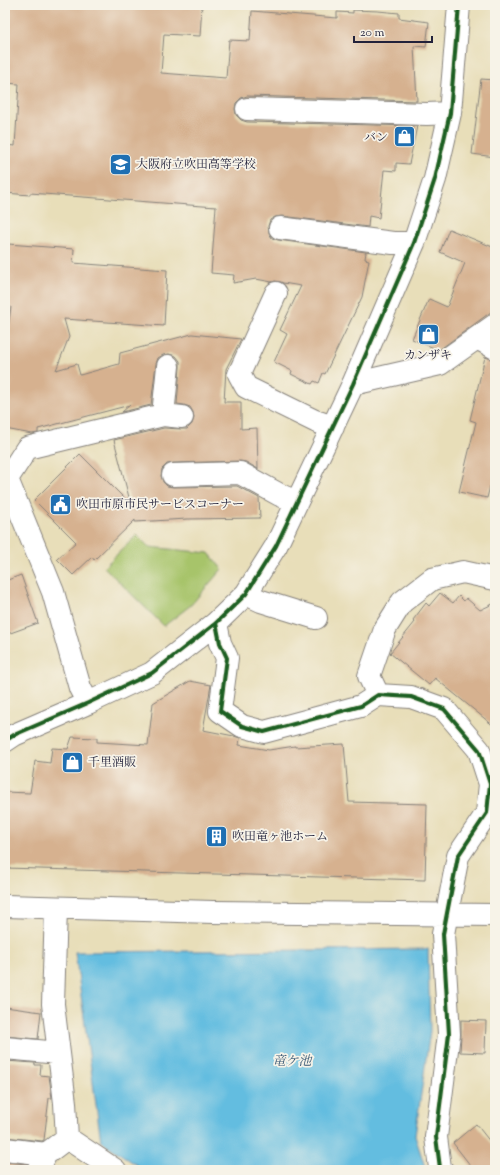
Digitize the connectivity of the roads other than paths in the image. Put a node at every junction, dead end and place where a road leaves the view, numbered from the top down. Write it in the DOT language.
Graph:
graph roads {
  1 [pos="459,5"];
  2 [pos="247,109"];
  3 [pos="450,113"];
  4 [pos="280,228"];
  5 [pos="414,243"];
  6 [pos="276,293"];
  7 [pos="495,325"];
  8 [pos="486,343"];
  9 [pos="168,366"];
  10 [pos="353,384"];
  11 [pos="333,427"];
  12 [pos="174,475"];
  13 [pos="6,478"];
  14 [pos="297,502"];
  15 [pos="495,579"];
  16 [pos="246,594"];
  17 [pos="316,618"];
  18 [pos="216,623"];
  19 [pos="378,695"];
  20 [pos="88,704"];
  21 [pos="5,740"];
  22 [pos="5,906"];
  23 [pos="56,908"];
  24 [pos="446,914"];
  25 [pos="495,915"];
  26 [pos="5,1048"];
  27 [pos="59,1053"];
  28 [pos="67,1138"];
  29 [pos="5,1149"];
  30 [pos="42,1162"];
  31 [pos="114,1170"];
  32 [pos="442,1170"];
  1 -- 3 [label="street"];
  2 -- 3 [label="street"];
  3 -- 5 [label="street"];
  4 -- 5 [label="street"];
  5 -- 10 [label="street"];
  6 -- 11 [label="street"];
  7 -- 8 [label="street"];
  8 -- 10 [label="street"];
  9 -- 13 [label="street"];
  10 -- 11 [label="street"];
  11 -- 14 [label="street"];
  12 -- 14 [label="street"];
  13 -- 20 [label="street"];
  14 -- 16 [label="street"];
  15 -- 19 [label="street"];
  16 -- 17 [label="street"];
  16 -- 18 [label="street"];
  18 -- 19 [label="street"];
  18 -- 20 [label="street"];
  19 -- 24 [label="street"];
  20 -- 21 [label="street"];
  22 -- 23 [label="street"];
  23 -- 24 [label="street"];
  23 -- 27 [label="street"];
  24 -- 25 [label="street"];
  24 -- 32 [label="street"];
  26 -- 27 [label="street"];
  27 -- 28 [label="street"];
  28 -- 30 [label="street"];
  28 -- 31 [label="street"];
  29 -- 30 [label="street"];
}
